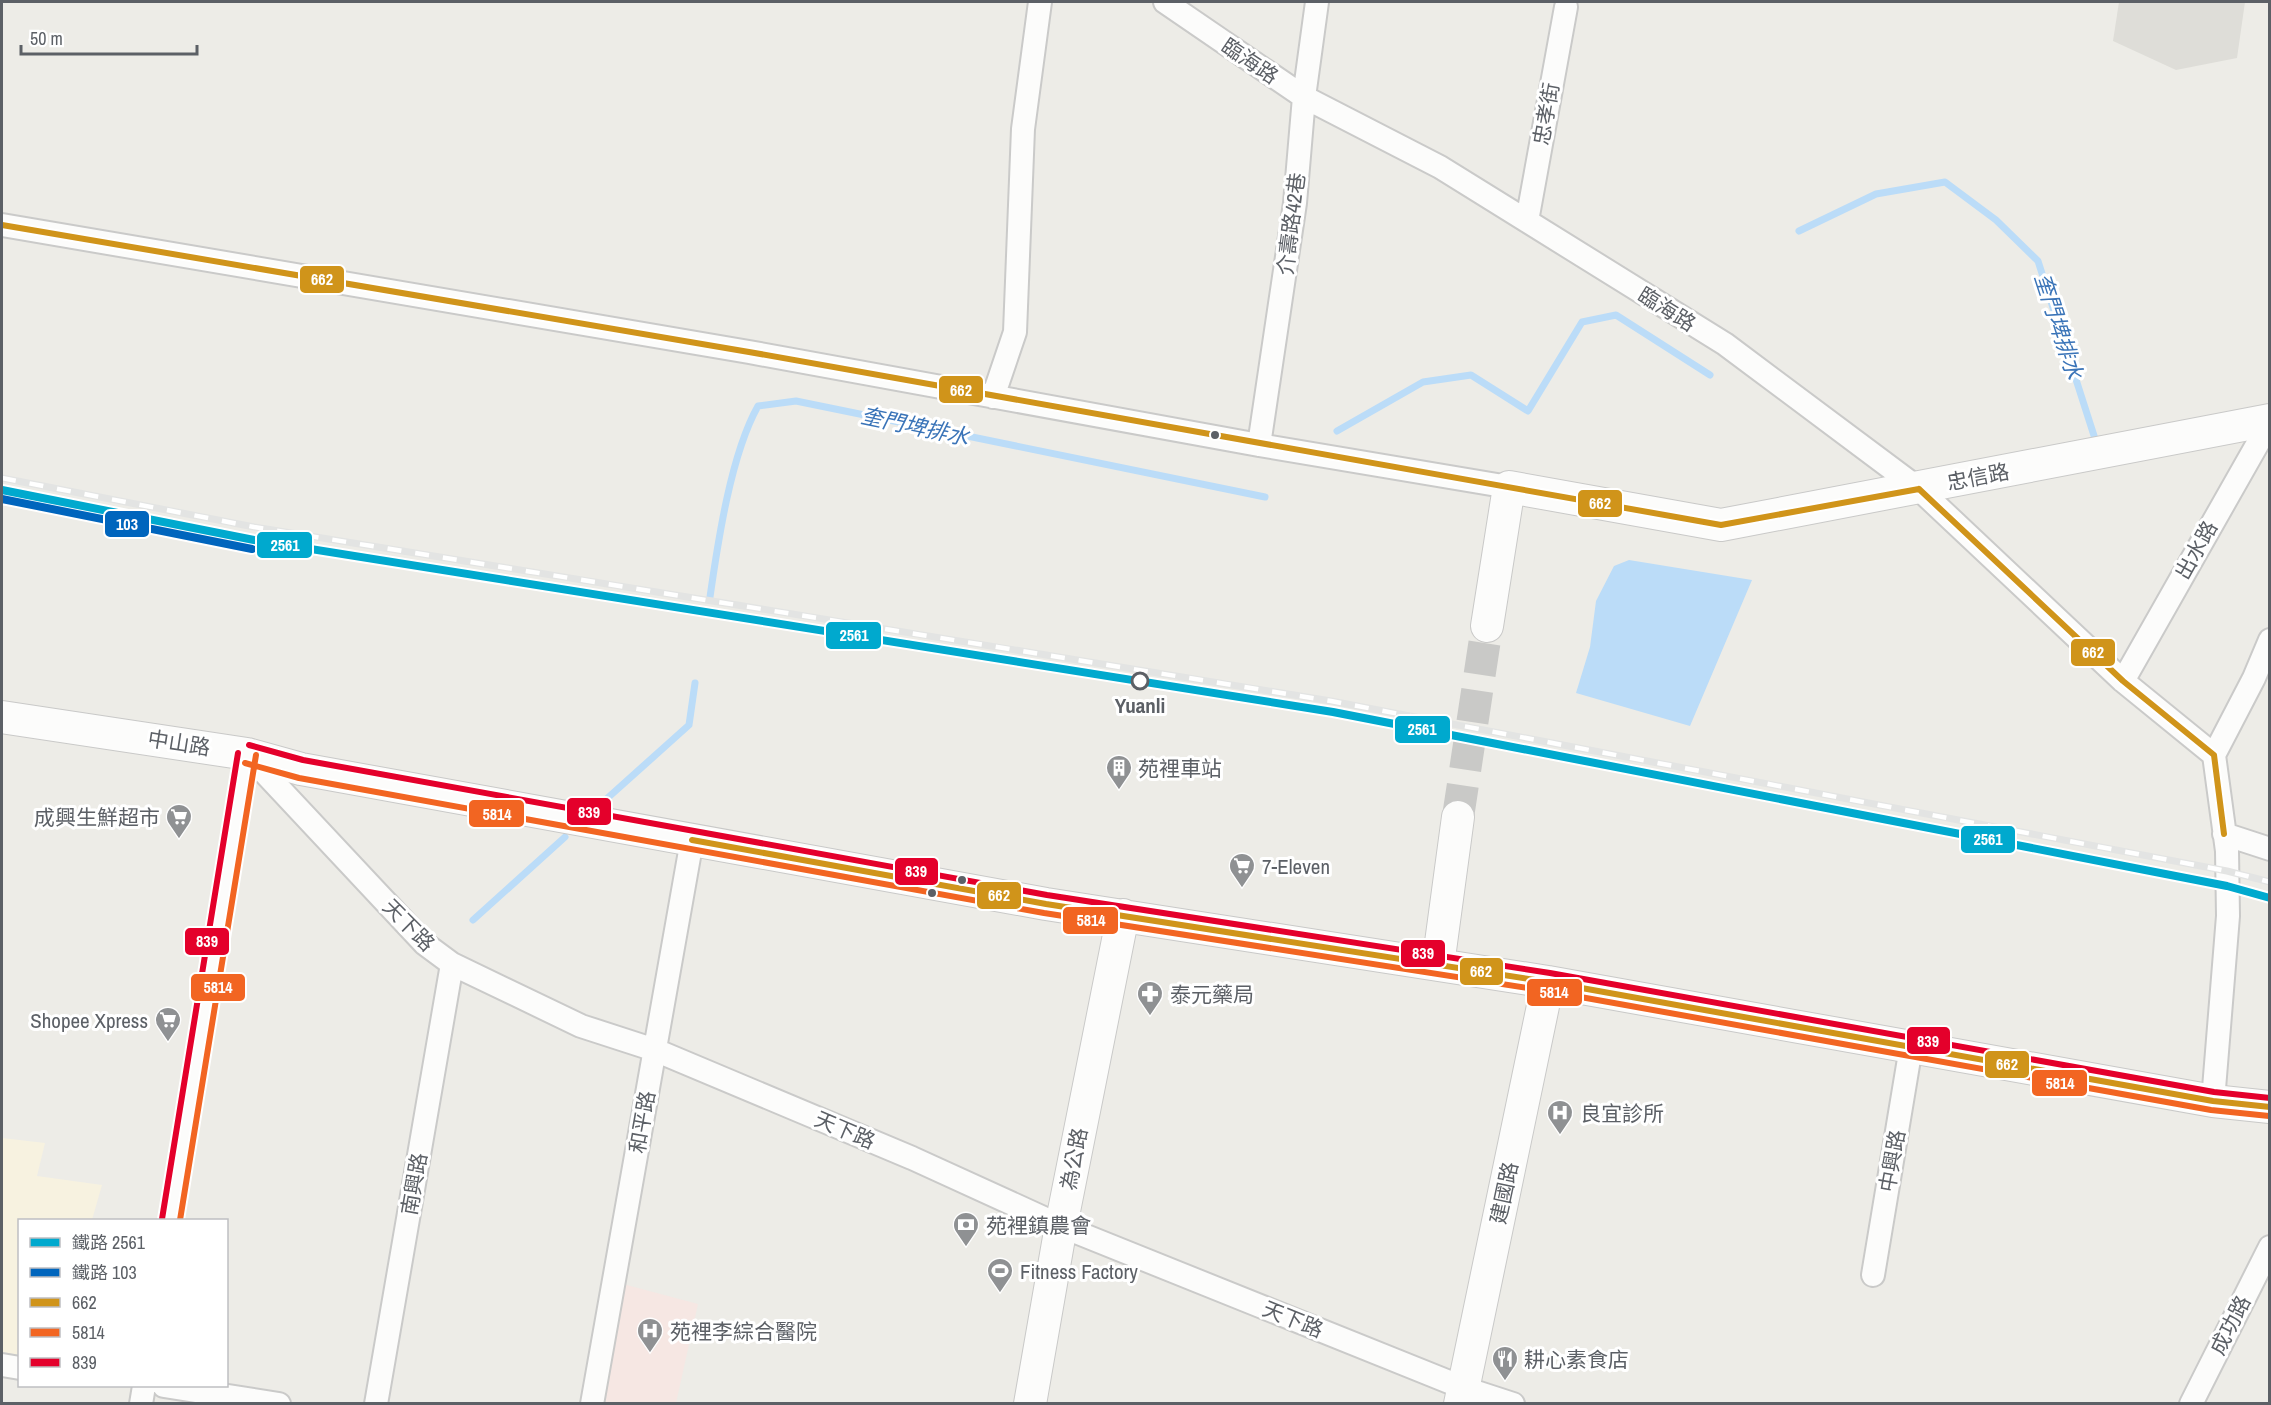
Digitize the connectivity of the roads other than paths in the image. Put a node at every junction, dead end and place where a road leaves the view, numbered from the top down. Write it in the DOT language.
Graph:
graph roads {
  1 [pos="1040,2"];
  2 [pos="1165,2"];
  3 [pos="1317,2"];
  4 [pos="1566,7"];
  5 [pos="1304,98"];
  6 [pos="1527,221"];
  7 [pos="2,225"];
  8 [pos="993,397"];
  9 [pos="2269,421"];
  10 [pos="1259,445"];
  11 [pos="1509,487"];
  12 [pos="1919,489"];
  13 [pos="1487,626"];
  14 [pos="2270,640"];
  15 [pos="2123,681"];
  16 [pos="2,717"];
  17 [pos="247,754"];
  18 [pos="2214,755"];
  19 [pos="1458,817"];
  20 [pos="2224,834"];
  21 [pos="692,840"];
  22 [pos="2270,849"];
  23 [pos="1123,915"];
  24 [pos="452,964"];
  25 [pos="1438,965"];
  26 [pos="1548,982"];
  27 [pos="1911,1047"];
  28 [pos="654,1050"];
  29 [pos="2213,1101"];
  30 [pos="2270,1107"];
  31 [pos="171,1219"];
  32 [pos="1061,1226"];
  33 [pos="2270,1247"];
  34 [pos="1872,1275"];
  35 [pos="2,1365"];
  36 [pos="18,1368"];
  37 [pos="144,1387"];
  38 [pos="170,1387"];
  39 [pos="1462,1396"];
  40 [pos="141,1404"];
  41 [pos="279,1404"];
  42 [pos="376,1404"];
  43 [pos="592,1404"];
  44 [pos="1030,1404"];
  45 [pos="1513,1404"];
  46 [pos="2191,1404"];
  1 -- 8 [label="street"];
  2 -- 5 [label="street, 臨海路"];
  3 -- 5 [label="street, 介壽路42巷"];
  4 -- 6 [label="street, 忠孝街"];
  5 -- 6 [label="street, 臨海路"];
  5 -- 10 [label="street, 介壽路42巷"];
  6 -- 12 [label="street, 臨海路"];
  7 -- 8 [label="street"];
  8 -- 10 [label="street"];
  9 -- 12 [label="street, 忠信路"];
  9 -- 15 [label="street, 出水路"];
  10 -- 11 [label="street"];
  11 -- 12 [label="street, 忠信路"];
  11 -- 13 [label="street"];
  12 -- 15 [label="street, 臨海路"];
  14 -- 18 [label="street"];
  15 -- 18 [label="street, 臨海路"];
  16 -- 17 [label="street, 中山路"];
  17 -- 21 [label="street, 中山路"];
  17 -- 24 [label="street, 天下路"];
  17 -- 31 [label="street"];
  18 -- 20 [label="street"];
  19 -- 25 [label="street"];
  20 -- 22 [label="street"];
  20 -- 29 [label="street"];
  21 -- 23 [label="street, 中山路"];
  21 -- 28 [label="street, 和平路"];
  23 -- 25 [label="street, 中山路"];
  23 -- 32 [label="street, 為公路"];
  24 -- 28 [label="street, 天下路"];
  24 -- 42 [label="street, 南興路"];
  25 -- 26 [label="street, 中山路"];
  26 -- 27 [label="street, 中山路"];
  26 -- 39 [label="street, 建國路"];
  27 -- 29 [label="street, 中山路"];
  27 -- 34 [label="street, 中興路"];
  28 -- 32 [label="street, 天下路"];
  28 -- 43 [label="street, 和平路"];
  29 -- 30 [label="street, 中山路"];
  32 -- 39 [label="street, 天下路"];
  32 -- 44 [label="street, 為公路"];
  33 -- 46 [label="street, 成功路"];
  35 -- 36 [label="street"];
  37 -- 40 [label="street"];
  38 -- 41 [label="street"];
  39 -- 45 [label="street, 天下路"];
}
